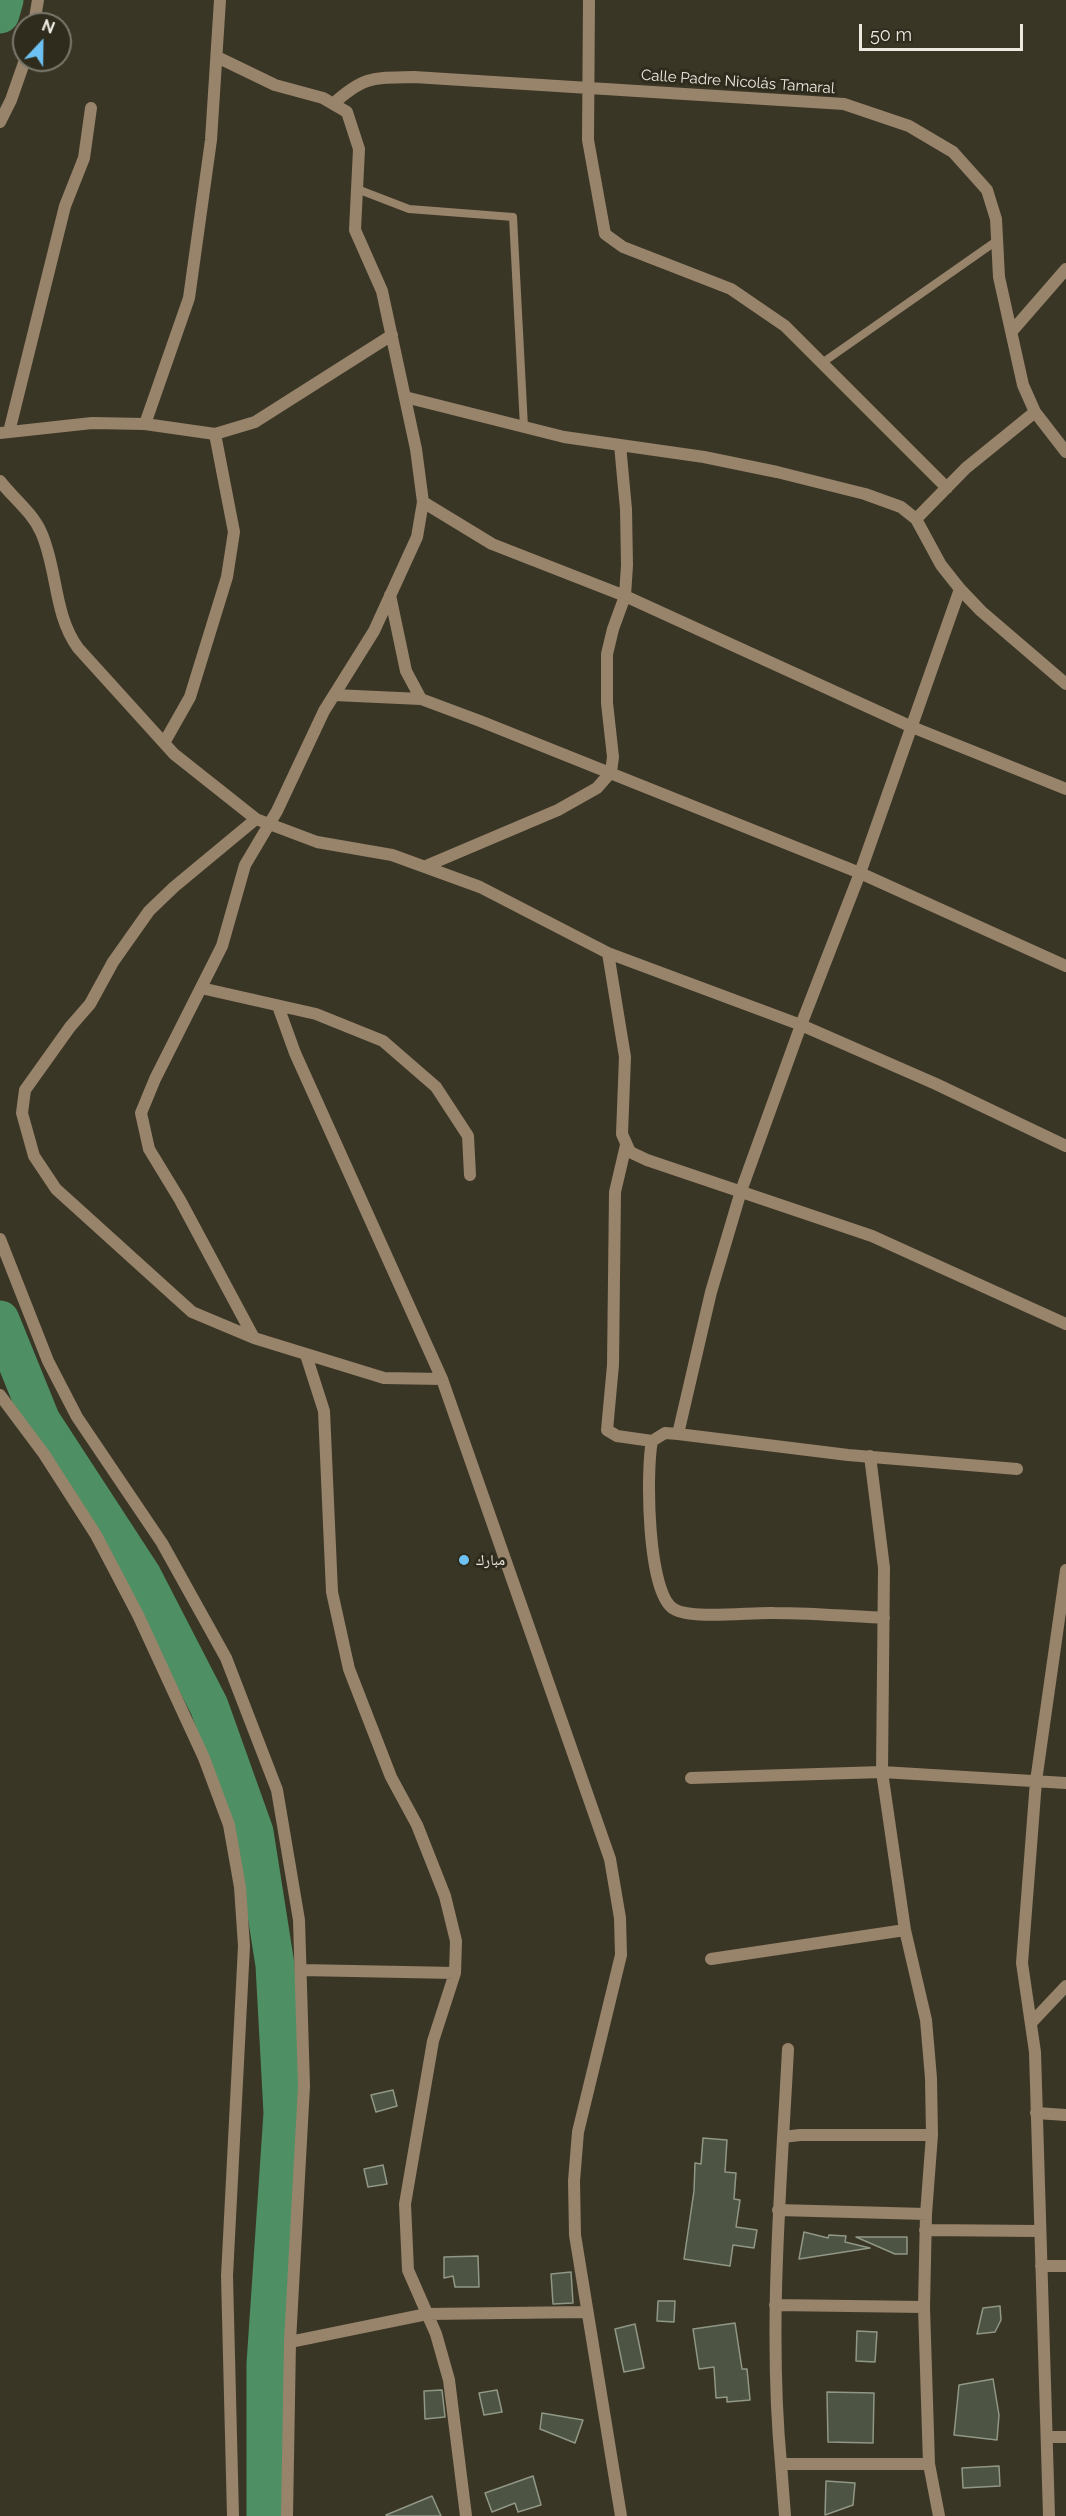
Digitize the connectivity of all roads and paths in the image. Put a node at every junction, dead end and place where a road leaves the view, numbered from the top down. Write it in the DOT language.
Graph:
graph roads {
  1 [pos="220,0"];
  2 [pos="588,0"];
  3 [pos="217,57"];
  4 [pos="20,72"];
  5 [pos="588,88"];
  6 [pos="333,104"];
  7 [pos="91,108"];
  8 [pos="0,122"];
  9 [pos="357,189"];
  10 [pos="995,242"];
  11 [pos="1066,269"];
  12 [pos="1013,330"];
  13 [pos="392,335"];
  14 [pos="822,363"];
  15 [pos="405,397"];
  16 [pos="1035,412"];
  17 [pos="145,424"];
  18 [pos="524,427"];
  19 [pos="4,433"];
  20 [pos="215,434"];
  21 [pos="620,445"];
  22 [pos="1066,452"];
  23 [pos="0,481"];
  24 [pos="947,488"];
  25 [pos="423,502"];
  26 [pos="916,519"];
  27 [pos="960,588"];
  28 [pos="390,595"];
  29 [pos="625,596"];
  30 [pos="1066,684"];
  31 [pos="334,694"];
  32 [pos="421,699"];
  33 [pos="912,727"];
  34 [pos="164,743"];
  35 [pos="611,772"];
  36 [pos="1066,789"];
  37 [pos="256,819"];
  38 [pos="270,824"];
  39 [pos="426,866"];
  40 [pos="860,873"];
  41 [pos="608,953"];
  42 [pos="1066,966"];
  43 [pos="201,988"];
  44 [pos="278,1006"];
  45 [pos="801,1025"];
  46 [pos="626,1145"];
  47 [pos="1066,1146"];
  48 [pos="470,1175"];
  49 [pos="741,1191"];
  50 [pos="0,1239"];
  51 [pos="1066,1324"];
  52 [pos="254,1338"];
  53 [pos="306,1355"];
  54 [pos="442,1379"];
  55 [pos="0,1395"];
  56 [pos="678,1434"];
  57 [pos="652,1441"];
  58 [pos="870,1456"];
  59 [pos="1017,1468"];
  60 [pos="1066,1570"];
  61 [pos="884,1618"];
  62 [pos="882,1772"];
  63 [pos="691,1778"];
  64 [pos="1036,1781"];
  65 [pos="1066,1783"];
  66 [pos="905,1930"];
  67 [pos="711,1959"];
  68 [pos="301,1970"];
  69 [pos="455,1973"];
  70 [pos="1066,1986"];
  71 [pos="1032,2022"];
  72 [pos="788,2049"];
  73 [pos="1036,2113"];
  74 [pos="1066,2115"];
  75 [pos="932,2135"];
  76 [pos="783,2137"];
  77 [pos="778,2210"];
  78 [pos="926,2214"];
  79 [pos="926,2230"];
  80 [pos="1040,2230"];
  81 [pos="1041,2266"];
  82 [pos="1066,2266"];
  83 [pos="775,2305"];
  84 [pos="924,2307"];
  85 [pos="587,2312"];
  86 [pos="427,2314"];
  87 [pos="290,2342"];
  88 [pos="1048,2437"];
  89 [pos="1066,2438"];
  90 [pos="781,2464"];
  91 [pos="929,2464"];
  92 [pos="232,2516"];
  93 [pos="287,2516"];
  94 [pos="466,2516"];
  95 [pos="621,2516"];
  96 [pos="785,2516"];
  97 [pos="939,2516"];
  98 [pos="1049,2516"];
  1 -- 3 [label="street"];
  2 -- 5 [label="street"];
  3 -- 6 [label="street"];
  3 -- 17 [label="street"];
  4 -- 8 [label="street"];
  5 -- 6 [label="street, Calle Padre Nicolás Tamaral"];
  5 -- 10 [label="street, Calle Padre Nicolás Tamaral"];
  5 -- 14 [label="street"];
  6 -- 9 [label="street"];
  7 -- 19 [label="street"];
  9 -- 13 [label="street"];
  9 -- 18 [label="lane"];
  10 -- 12 [label="street, Calle Padre Nicolás Tamaral"];
  10 -- 14 [label="lane"];
  11 -- 12 [label="street"];
  12 -- 16 [label="street, Calle Padre Nicolás Tamaral"];
  13 -- 15 [label="street"];
  13 -- 20 [label="street"];
  14 -- 24 [label="street"];
  15 -- 18 [label="street"];
  15 -- 25 [label="street"];
  16 -- 22 [label="street, Calle Padre Nicolás Tamaral"];
  16 -- 24 [label="street"];
  17 -- 19 [label="street"];
  17 -- 20 [label="street"];
  18 -- 21 [label="street"];
  20 -- 34 [label="street"];
  21 -- 26 [label="street"];
  21 -- 29 [label="street"];
  23 -- 34 [label="street"];
  24 -- 26 [label="street"];
  25 -- 28 [label="street"];
  25 -- 29 [label="street"];
  26 -- 27 [label="street"];
  27 -- 30 [label="street"];
  27 -- 33 [label="street"];
  28 -- 31 [label="street"];
  28 -- 32 [label="street"];
  29 -- 33 [label="street"];
  29 -- 35 [label="street"];
  31 -- 32 [label="street"];
  31 -- 38 [label="street"];
  32 -- 35 [label="street"];
  33 -- 36 [label="street"];
  33 -- 40 [label="street"];
  34 -- 37 [label="street"];
  35 -- 39 [label="street"];
  35 -- 40 [label="street"];
  37 -- 38 [label="street"];
  37 -- 52 [label="street"];
  38 -- 39 [label="street"];
  38 -- 43 [label="street"];
  39 -- 41 [label="street"];
  40 -- 42 [label="street"];
  40 -- 45 [label="street"];
  41 -- 45 [label="street"];
  41 -- 46 [label="street"];
  43 -- 44 [label="street"];
  43 -- 52 [label="street"];
  44 -- 48 [label="street"];
  44 -- 54 [label="street"];
  45 -- 47 [label="street"];
  45 -- 49 [label="street"];
  46 -- 49 [label="street"];
  46 -- 57 [label="street"];
  49 -- 51 [label="street"];
  49 -- 56 [label="street"];
  50 -- 68 [label="street"];
  52 -- 53 [label="street"];
  53 -- 54 [label="street"];
  53 -- 69 [label="street"];
  54 -- 85 [label="street"];
  55 -- 92 [label="street"];
  56 -- 57 [label="street"];
  56 -- 58 [label="street"];
  57 -- 61 [label="street"];
  58 -- 59 [label="street"];
  58 -- 61 [label="street"];
  60 -- 64 [label="street"];
  61 -- 62 [label="street"];
  62 -- 63 [label="street"];
  62 -- 64 [label="street"];
  62 -- 66 [label="street"];
  64 -- 65 [label="street"];
  64 -- 71 [label="street"];
  66 -- 67 [label="street"];
  66 -- 75 [label="street"];
  68 -- 69 [label="street"];
  68 -- 87 [label="street"];
  69 -- 86 [label="street"];
  70 -- 71 [label="street"];
  71 -- 73 [label="street"];
  72 -- 76 [label="street"];
  73 -- 74 [label="street"];
  73 -- 80 [label="street"];
  75 -- 76 [label="street"];
  75 -- 78 [label="street"];
  76 -- 77 [label="street"];
  77 -- 78 [label="street"];
  77 -- 83 [label="street"];
  78 -- 79 [label="street"];
  79 -- 80 [label="street"];
  79 -- 84 [label="street"];
  80 -- 81 [label="street"];
  81 -- 82 [label="street"];
  81 -- 88 [label="street"];
  83 -- 84 [label="street"];
  83 -- 90 [label="street"];
  84 -- 91 [label="street"];
  85 -- 86 [label="street"];
  85 -- 95 [label="street"];
  86 -- 87 [label="street"];
  86 -- 94 [label="street"];
  87 -- 93 [label="street"];
  88 -- 89 [label="street"];
  88 -- 98 [label="street"];
  90 -- 91 [label="street"];
  90 -- 96 [label="street"];
  91 -- 97 [label="street"];
}
